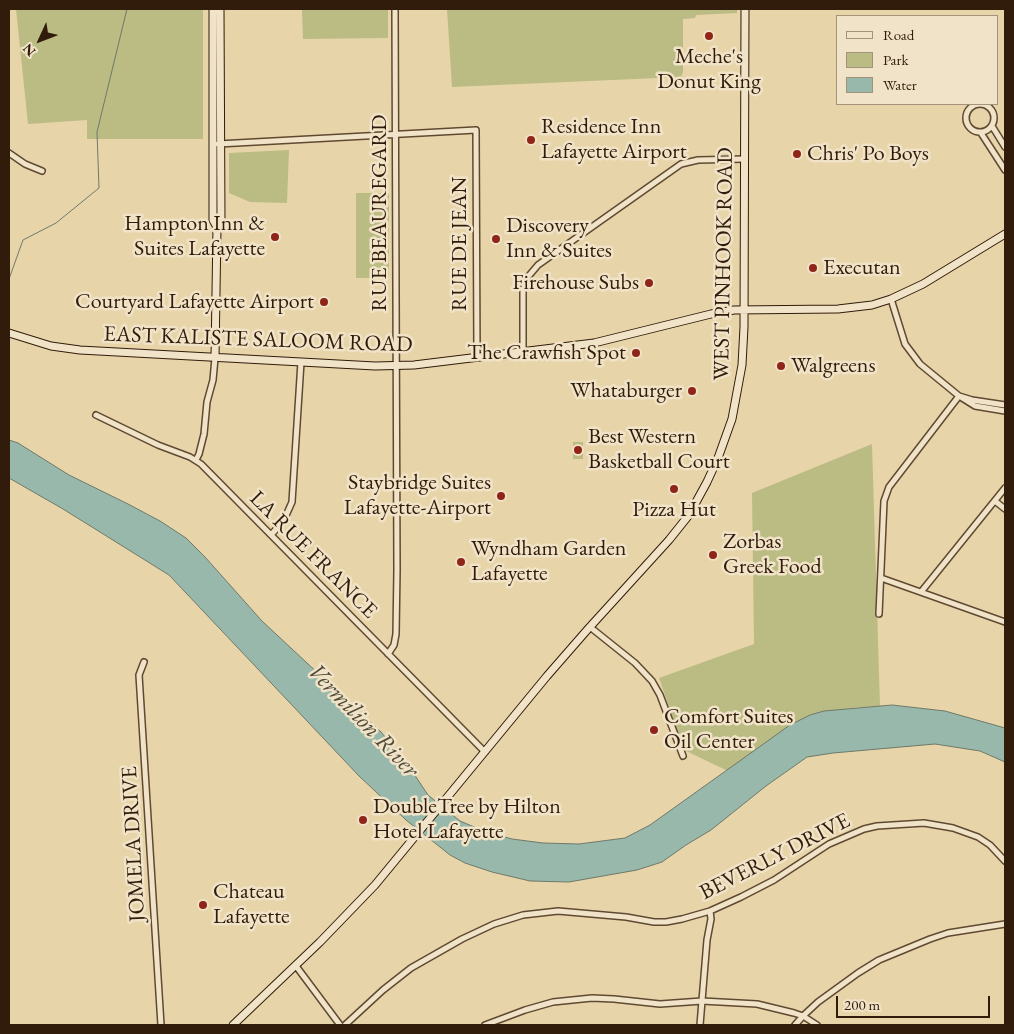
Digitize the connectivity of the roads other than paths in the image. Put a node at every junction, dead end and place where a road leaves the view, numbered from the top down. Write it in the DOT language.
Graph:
graph roads {
  1 [pos="213,9"];
  2 [pos="220,9"];
  3 [pos="395,9"];
  4 [pos="746,9"];
  5 [pos="978,105"];
  6 [pos="984,105"];
  7 [pos="992,126"];
  8 [pos="981,133"];
  9 [pos="396,134"];
  10 [pos="221,144"];
  11 [pos="213,145"];
  12 [pos="1005,146"];
  13 [pos="9,153"];
  14 [pos="994,153"];
  15 [pos="744,159"];
  16 [pos="1005,170"];
  17 [pos="42,171"];
  18 [pos="217,227"];
  19 [pos="1005,234"];
  20 [pos="890,299"];
  21 [pos="744,309"];
  22 [pos="9,333"];
  23 [pos="523,352"];
  24 [pos="477,357"];
  25 [pos="215,358"];
  26 [pos="301,362"];
  27 [pos="397,366"];
  28 [pos="959,396"];
  29 [pos="1005,405"];
  30 [pos="1005,411"];
  31 [pos="96,415"];
  32 [pos="196,460"];
  33 [pos="1005,488"];
  34 [pos="995,500"];
  35 [pos="1005,509"];
  36 [pos="271,535"];
  37 [pos="880,578"];
  38 [pos="921,592"];
  39 [pos="879,614"];
  40 [pos="1005,622"];
  41 [pos="590,627"];
  42 [pos="388,654"];
  43 [pos="144,662"];
  44 [pos="484,752"];
  45 [pos="683,756"];
  46 [pos="1005,861"];
  47 [pos="710,910"];
  48 [pos="1005,924"];
  49 [pos="296,966"];
  50 [pos="702,1001"];
  51 [pos="802,1016"];
  52 [pos="161,1025"];
  53 [pos="233,1025"];
  54 [pos="340,1025"];
  55 [pos="345,1025"];
  56 [pos="485,1025"];
  57 [pos="700,1025"];
  58 [pos="795,1025"];
  59 [pos="817,1025"];
  1 -- 11 [label="main road"];
  2 -- 10 [label="main road"];
  3 -- 9 [label="street, RUE BEAUREGARD"];
  4 -- 15 [label="main road, WEST PINHOOK ROAD"];
  5 -- 8 [label="street"];
  6 -- 7 [label="street"];
  7 -- 8 [label="street"];
  7 -- 12 [label="street"];
  8 -- 14 [label="street"];
  9 -- 10 [label="street"];
  9 -- 24 [label="street, RUE DE JEAN"];
  9 -- 27 [label="street, RUE BEAUREGARD"];
  10 -- 11 [label="street"];
  10 -- 18 [label="main road"];
  11 -- 18 [label="main road"];
  12 -- 14 [label="street"];
  13 -- 17 [label="street"];
  14 -- 16 [label="street"];
  15 -- 21 [label="main road, WEST PINHOOK ROAD"];
  15 -- 23 [label="street"];
  18 -- 25 [label="main road"];
  19 -- 20 [label="main road, EAST KALISTE SALOOM ROAD"];
  20 -- 21 [label="main road, EAST KALISTE SALOOM ROAD"];
  20 -- 28 [label="street"];
  21 -- 23 [label="main road, EAST KALISTE SALOOM ROAD"];
  21 -- 41 [label="main road, WEST PINHOOK ROAD"];
  22 -- 25 [label="main road, EAST KALISTE SALOOM ROAD"];
  23 -- 24 [label="main road, EAST KALISTE SALOOM ROAD"];
  24 -- 27 [label="main road, EAST KALISTE SALOOM ROAD"];
  25 -- 26 [label="main road, EAST KALISTE SALOOM ROAD"];
  25 -- 32 [label="street"];
  26 -- 27 [label="main road, EAST KALISTE SALOOM ROAD"];
  26 -- 36 [label="street"];
  27 -- 42 [label="street, RUE BEAUREGARD"];
  28 -- 29 [label="street"];
  28 -- 30 [label="street"];
  28 -- 37 [label="street"];
  31 -- 32 [label="street, LA RUE FRANCE"];
  32 -- 36 [label="street, LA RUE FRANCE"];
  33 -- 34 [label="street"];
  34 -- 35 [label="street"];
  34 -- 38 [label="street"];
  36 -- 42 [label="street, LA RUE FRANCE"];
  37 -- 38 [label="street"];
  37 -- 39 [label="street"];
  38 -- 40 [label="street"];
  41 -- 44 [label="main road, WEST PINHOOK ROAD"];
  41 -- 45 [label="street"];
  42 -- 44 [label="street, LA RUE FRANCE"];
  43 -- 52 [label="street, JOMELA DRIVE"];
  44 -- 49 [label="main road, WEST PINHOOK ROAD"];
  46 -- 47 [label="street, BEVERLY DRIVE"];
  47 -- 50 [label="street"];
  47 -- 55 [label="street, BEVERLY DRIVE"];
  48 -- 51 [label="street"];
  49 -- 53 [label="main road, WEST PINHOOK ROAD"];
  49 -- 54 [label="street"];
  50 -- 51 [label="street"];
  50 -- 56 [label="street"];
  50 -- 57 [label="street"];
  51 -- 58 [label="street"];
  51 -- 59 [label="street"];
}
